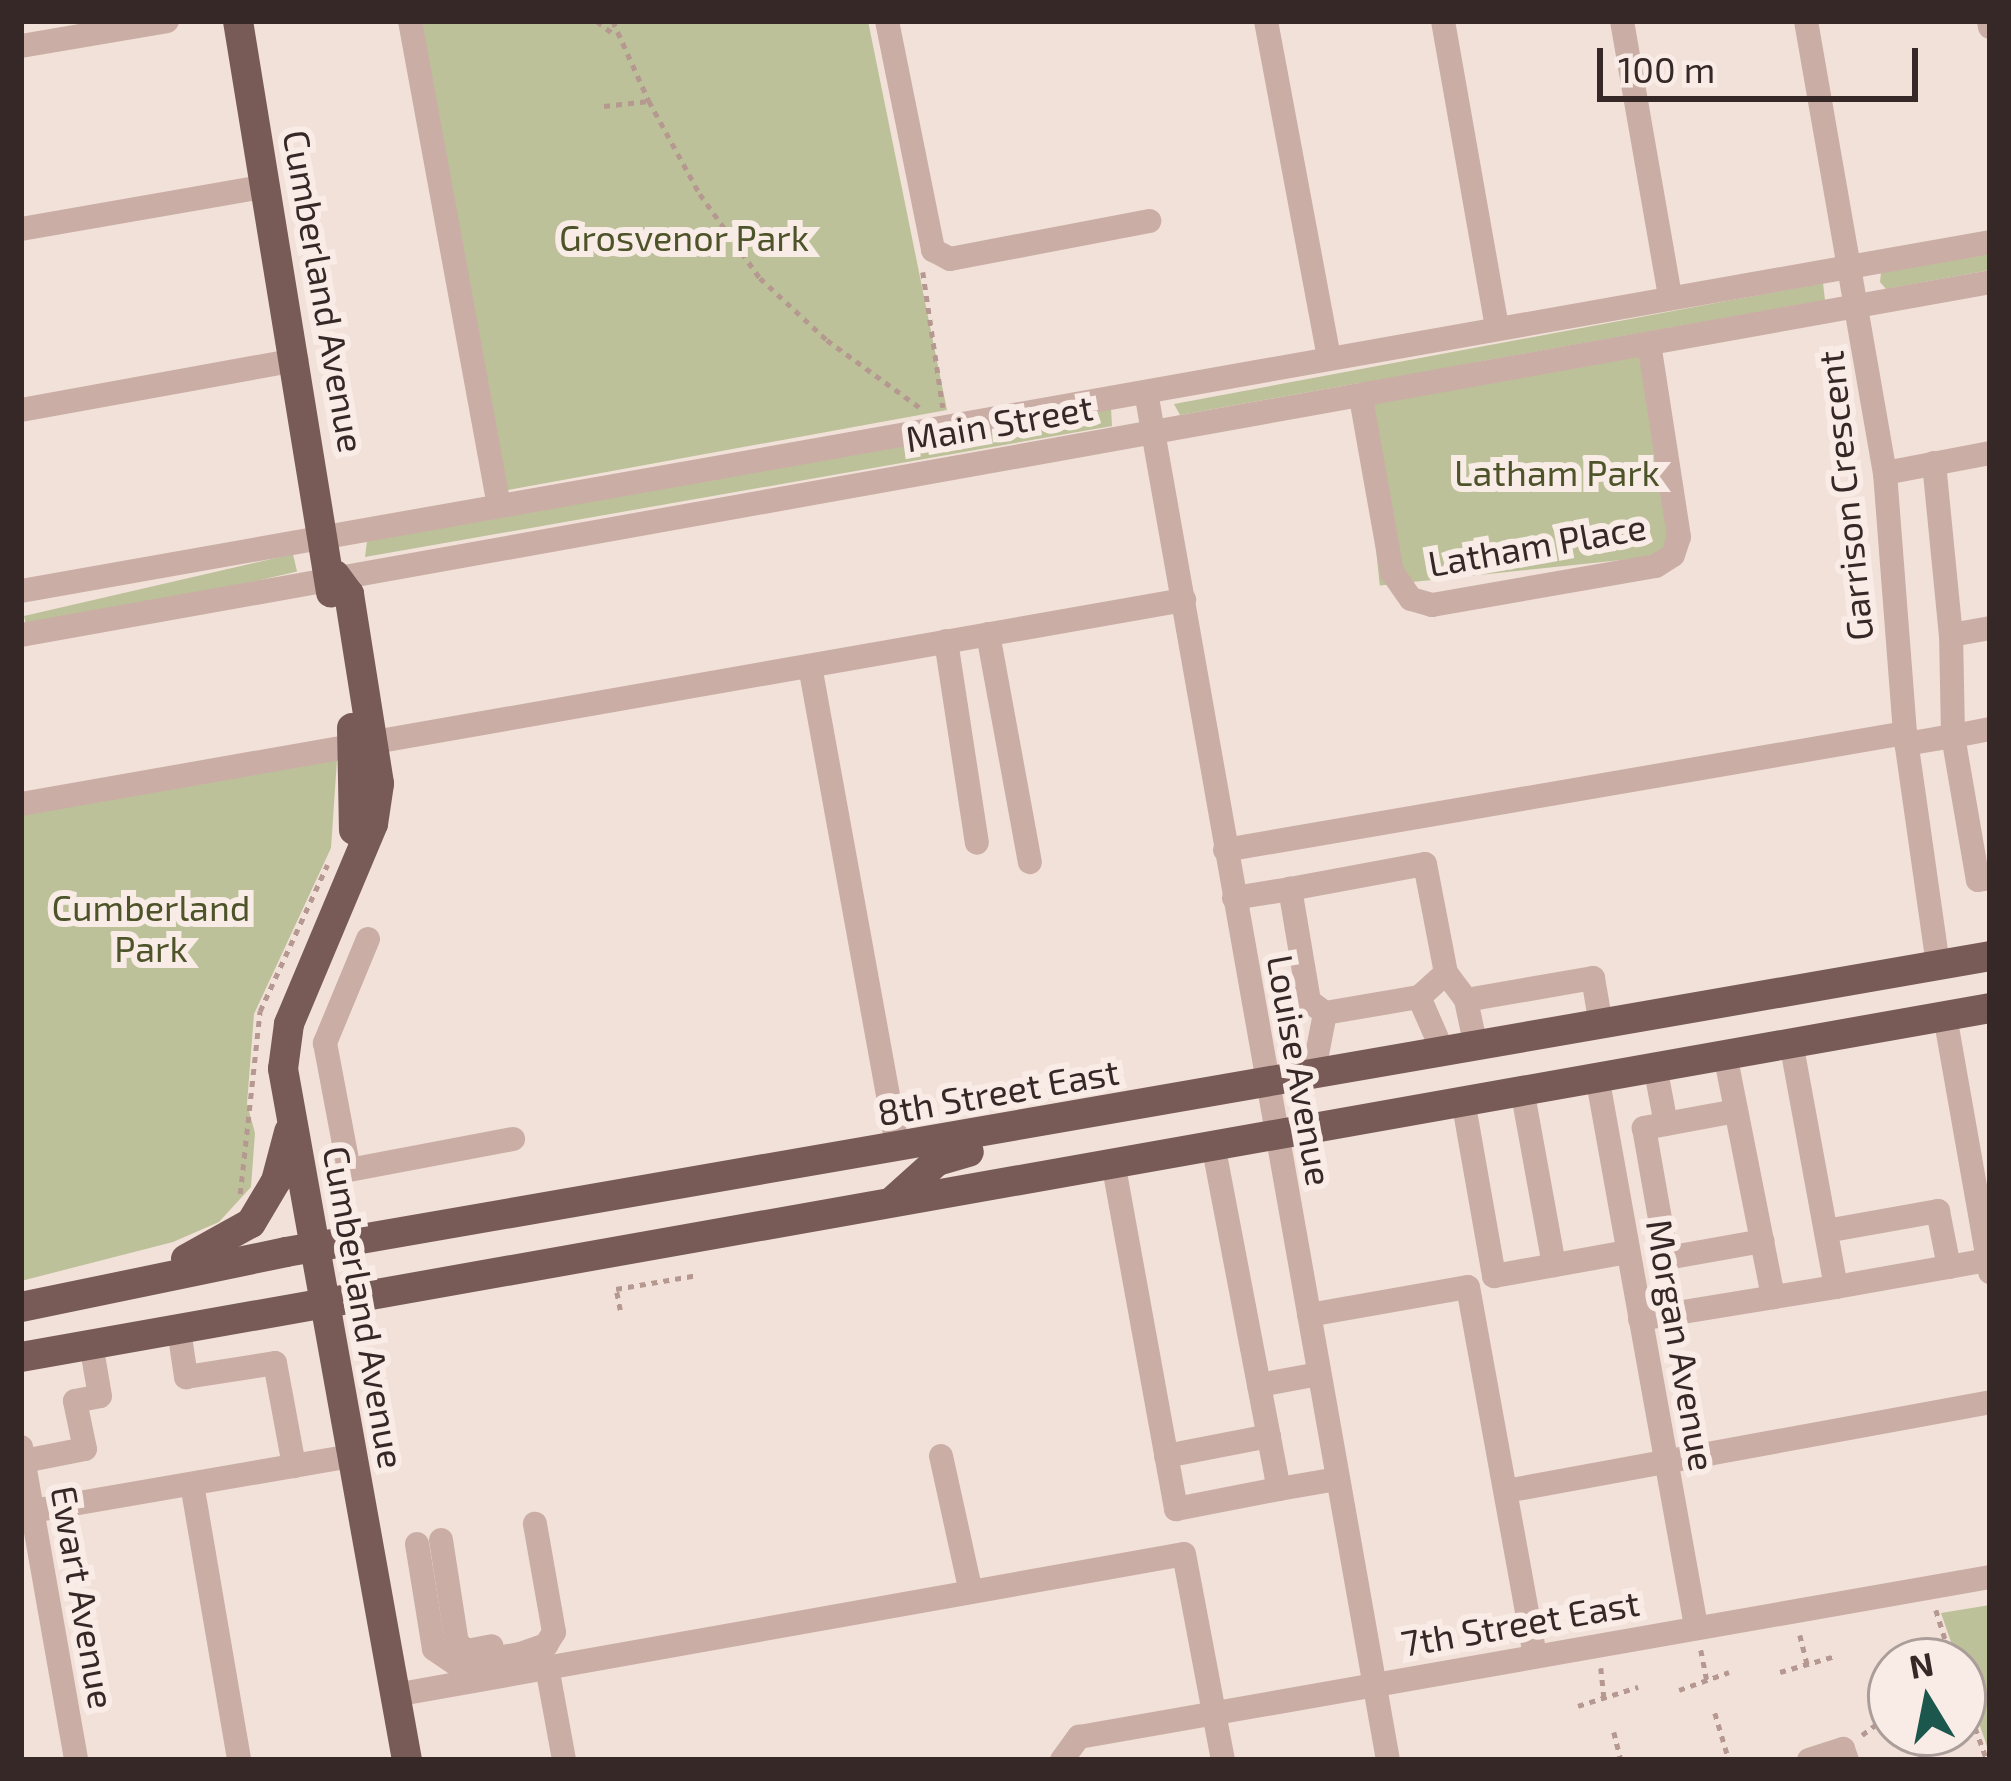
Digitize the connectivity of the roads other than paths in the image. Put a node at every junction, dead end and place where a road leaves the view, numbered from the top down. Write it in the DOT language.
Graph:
graph roads {
  1 [pos="167,21"];
  2 [pos="238,21"];
  3 [pos="410,21"];
  4 [pos="887,21"];
  5 [pos="1267,21"];
  6 [pos="1443,21"];
  7 [pos="1622,21"];
  8 [pos="1806,21"];
  9 [pos="21,46"];
  10 [pos="267,186"];
  11 [pos="1149,221"];
  12 [pos="21,229"];
  13 [pos="1990,242"];
  14 [pos="1850,267"];
  15 [pos="1990,282"];
  16 [pos="1670,295"];
  17 [pos="1856,306"];
  18 [pos="1497,327"];
  19 [pos="1648,344"];
  20 [pos="1329,357"];
  21 [pos="297,360"];
  22 [pos="1146,392"];
  23 [pos="1361,398"];
  24 [pos="21,410"];
  25 [pos="1154,431"];
  26 [pos="1990,453"];
  27 [pos="1934,463"];
  28 [pos="1885,472"];
  29 [pos="499,506"];
  30 [pos="328,537"];
  31 [pos="334,575"];
  32 [pos="21,591"];
  33 [pos="1184,600"];
  34 [pos="1990,628"];
  35 [pos="988,634"];
  36 [pos="1951,634"];
  37 [pos="21,635"];
  38 [pos="946,641"];
  39 [pos="810,666"];
  40 [pos="1990,729"];
  41 [pos="1953,736"];
  42 [pos="1905,739"];
  43 [pos="364,744"];
  44 [pos="21,804"];
  45 [pos="976,843"];
  46 [pos="1225,850"];
  47 [pos="1030,862"];
  48 [pos="1990,878"];
  49 [pos="1290,889"];
  50 [pos="1234,898"];
  51 [pos="368,939"];
  52 [pos="1990,956"];
  53 [pos="1937,966"];
  54 [pos="1990,971"];
  55 [pos="1446,973"];
  56 [pos="1419,997"];
  57 [pos="1466,1000"];
  58 [pos="1990,1008"];
  59 [pos="1325,1013"];
  60 [pos="1945,1016"];
  61 [pos="1601,1025"];
  62 [pos="1791,1042"];
  63 [pos="1476,1047"];
  64 [pos="1444,1052"];
  65 [pos="1725,1054"];
  66 [pos="1655,1066"];
  67 [pos="1313,1076"];
  68 [pos="1598,1076"];
  69 [pos="1267,1084"];
  70 [pos="1522,1090"];
  71 [pos="1463,1100"];
  72 [pos="1736,1111"];
  73 [pos="1077,1117"];
  74 [pos="292,1120"];
  75 [pos="1666,1124"];
  76 [pos="1276,1133"];
  77 [pos="513,1139"];
  78 [pos="1213,1144"];
  79 [pos="898,1148"];
  80 [pos="1980,1157"];
  81 [pos="1113,1162"];
  82 [pos="1653,1177"];
  83 [pos="1616,1183"];
  84 [pos="895,1198"];
  85 [pos="1826,1231"];
  86 [pos="1762,1241"];
  87 [pos="314,1247"];
  88 [pos="1628,1252"];
  89 [pos="1988,1253"];
  90 [pos="1554,1265"];
  91 [pos="1949,1267"];
  92 [pos="131,1281"];
  93 [pos="1836,1287"];
  94 [pos="1773,1297"];
  95 [pos="325,1304"];
  96 [pos="21,1307"];
  97 [pos="1309,1316"];
  98 [pos="1640,1319"];
  99 [pos="178,1330"];
  100 [pos="91,1344"];
  101 [pos="21,1357"];
  102 [pos="1319,1374"];
  103 [pos="1259,1385"];
  104 [pos="1990,1402"];
  105 [pos="1269,1436"];
  106 [pos="22,1454"];
  107 [pos="351,1456"];
  108 [pos="941,1456"];
  109 [pos="1166,1456"];
  110 [pos="1666,1461"];
  111 [pos="295,1466"];
  112 [pos="1337,1479"];
  113 [pos="192,1484"];
  114 [pos="1279,1489"];
  115 [pos="1506,1491"];
  116 [pos="27,1512"];
  117 [pos="535,1524"];
  118 [pos="429,1542"];
  119 [pos="1990,1577"];
  120 [pos="971,1592"];
  121 [pos="1698,1638"];
  122 [pos="1535,1656"];
  123 [pos="539,1658"];
  124 [pos="1374,1685"];
  125 [pos="395,1694"];
  126 [pos="1215,1713"];
  127 [pos="1064,1754"];
  128 [pos="1845,1755"];
  129 [pos="76,1760"];
  130 [pos="239,1760"];
  131 [pos="407,1760"];
  132 [pos="564,1760"];
  133 [pos="1223,1760"];
  134 [pos="1388,1760"];
  135 [pos="1809,1760"];
  1 -- 9 [label="street"];
  2 -- 10 [label="main road, Cumberland Avenue"];
  3 -- 29 [label="street"];
  4 -- 11 [label="street"];
  5 -- 20 [label="street"];
  6 -- 18 [label="street"];
  7 -- 16 [label="street"];
  8 -- 14 [label="street, Garrison Crescent"];
  10 -- 12 [label="street"];
  10 -- 21 [label="main road, Cumberland Avenue"];
  13 -- 14 [label="street, Main Street"];
  14 -- 16 [label="street, Main Street"];
  14 -- 17 [label="street, Garrison Crescent"];
  15 -- 17 [label="street, Main Street"];
  16 -- 18 [label="street, Main Street"];
  17 -- 19 [label="street, Main Street"];
  17 -- 28 [label="street, Garrison Crescent"];
  18 -- 20 [label="street, Main Street"];
  19 -- 23 [label="street, Main Street"];
  19 -- 23 [label="street, Latham Place"];
  20 -- 22 [label="street, Main Street"];
  21 -- 24 [label="street"];
  21 -- 30 [label="main road, Cumberland Avenue"];
  22 -- 25 [label="street, Louise Avenue"];
  22 -- 29 [label="street, Main Street"];
  23 -- 25 [label="street, Main Street"];
  25 -- 31 [label="street, Main Street"];
  25 -- 33 [label="street, Louise Avenue"];
  26 -- 27 [label="street"];
  27 -- 28 [label="street"];
  27 -- 36 [label="street"];
  28 -- 42 [label="street, Garrison Crescent"];
  29 -- 30 [label="street, Main Street"];
  30 -- 31 [label="main road, Cumberland Avenue"];
  30 -- 32 [label="street, Main Street"];
  31 -- 37 [label="street, Main Street"];
  31 -- 43 [label="main road, Cumberland Avenue"];
  33 -- 35 [label="street"];
  33 -- 46 [label="street, Louise Avenue"];
  34 -- 36 [label="street"];
  35 -- 38 [label="street"];
  35 -- 47 [label="street"];
  36 -- 41 [label="street"];
  38 -- 39 [label="street"];
  38 -- 45 [label="street"];
  39 -- 43 [label="street"];
  39 -- 79 [label="street"];
  40 -- 41 [label="street"];
  41 -- 42 [label="street"];
  41 -- 48 [label="street"];
  42 -- 46 [label="street"];
  42 -- 53 [label="street, Garrison Crescent"];
  43 -- 44 [label="street"];
  43 -- 74 [label="main road, Cumberland Avenue"];
  46 -- 50 [label="street, Louise Avenue"];
  49 -- 50 [label="street"];
  49 -- 55 [label="street"];
  49 -- 59 [label="street"];
  50 -- 69 [label="street, Louise Avenue"];
  51 -- 77 [label="street"];
  52 -- 53 [label="main road, 8th Street East"];
  53 -- 61 [label="main road, 8th Street East"];
  54 -- 60 [label="main road"];
  55 -- 56 [label="street"];
  55 -- 57 [label="street"];
  56 -- 59 [label="street"];
  56 -- 64 [label="street"];
  57 -- 61 [label="street"];
  57 -- 63 [label="street"];
  58 -- 60 [label="main road"];
  59 -- 67 [label="street"];
  60 -- 62 [label="main road"];
  60 -- 80 [label="street"];
  61 -- 63 [label="main road, 8th Street East"];
  62 -- 65 [label="main road"];
  62 -- 85 [label="street"];
  63 -- 64 [label="main road, 8th Street East"];
  64 -- 67 [label="main road, 8th Street East"];
  65 -- 66 [label="main road"];
  65 -- 72 [label="street"];
  66 -- 68 [label="main road"];
  66 -- 75 [label="street"];
  67 -- 69 [label="main road, 8th Street East"];
  68 -- 70 [label="main road"];
  68 -- 83 [label="street, Morgan Avenue"];
  69 -- 73 [label="main road, 8th Street East"];
  69 -- 76 [label="street, Louise Avenue"];
  70 -- 71 [label="main road"];
  70 -- 90 [label="street"];
  71 -- 76 [label="main road"];
  71 -- 90 [label="street"];
  72 -- 75 [label="street"];
  72 -- 86 [label="street"];
  73 -- 79 [label="main road, 8th Street East"];
  73 -- 84 [label="main road"];
  74 -- 87 [label="main road, Cumberland Avenue"];
  74 -- 92 [label="main road"];
  75 -- 82 [label="street"];
  76 -- 78 [label="main road"];
  76 -- 97 [label="street, Louise Avenue"];
  78 -- 81 [label="main road"];
  78 -- 103 [label="street"];
  79 -- 87 [label="main road, 8th Street East"];
  80 -- 89 [label="street"];
  81 -- 84 [label="main road"];
  81 -- 109 [label="street"];
  82 -- 83 [label="street"];
  82 -- 86 [label="street"];
  83 -- 88 [label="street, Morgan Avenue"];
  84 -- 95 [label="main road"];
  85 -- 91 [label="street"];
  85 -- 93 [label="street"];
  86 -- 94 [label="street"];
  87 -- 92 [label="main road, 8th Street East"];
  87 -- 95 [label="main road, Cumberland Avenue"];
  88 -- 90 [label="street"];
  88 -- 98 [label="street, Morgan Avenue"];
  89 -- 91 [label="street"];
  91 -- 93 [label="street"];
  92 -- 96 [label="main road, 8th Street East"];
  93 -- 94 [label="street"];
  94 -- 98 [label="street"];
  95 -- 99 [label="main road"];
  95 -- 107 [label="main road, Cumberland Avenue"];
  97 -- 102 [label="street, Louise Avenue"];
  97 -- 115 [label="street"];
  98 -- 110 [label="street, Morgan Avenue"];
  99 -- 100 [label="main road"];
  99 -- 111 [label="street"];
  100 -- 101 [label="main road"];
  100 -- 106 [label="street"];
  102 -- 103 [label="street"];
  102 -- 112 [label="street, Louise Avenue"];
  103 -- 105 [label="street"];
  104 -- 110 [label="street"];
  105 -- 109 [label="street"];
  105 -- 114 [label="street"];
  106 -- 116 [label="street, Ewart Avenue"];
  107 -- 111 [label="street"];
  107 -- 125 [label="main road, Cumberland Avenue"];
  108 -- 120 [label="street"];
  109 -- 114 [label="street"];
  110 -- 115 [label="street"];
  110 -- 121 [label="street, Morgan Avenue"];
  111 -- 113 [label="street"];
  112 -- 114 [label="street"];
  112 -- 124 [label="street, Louise Avenue"];
  113 -- 116 [label="street"];
  113 -- 130 [label="street"];
  115 -- 122 [label="street"];
  116 -- 129 [label="street, Ewart Avenue"];
  117 -- 123 [label="street"];
  118 -- 123 [label="street"];
  119 -- 121 [label="street, 7th Street East"];
  120 -- 123 [label="street"];
  120 -- 126 [label="street"];
  121 -- 122 [label="street, 7th Street East"];
  122 -- 124 [label="street, 7th Street East"];
  123 -- 125 [label="street"];
  123 -- 132 [label="street"];
  124 -- 126 [label="street, 7th Street East"];
  124 -- 134 [label="street, Louise Avenue"];
  125 -- 131 [label="main road, Cumberland Avenue"];
  126 -- 127 [label="street, 7th Street East"];
  126 -- 133 [label="street"];
  128 -- 135 [label="street"];
}
